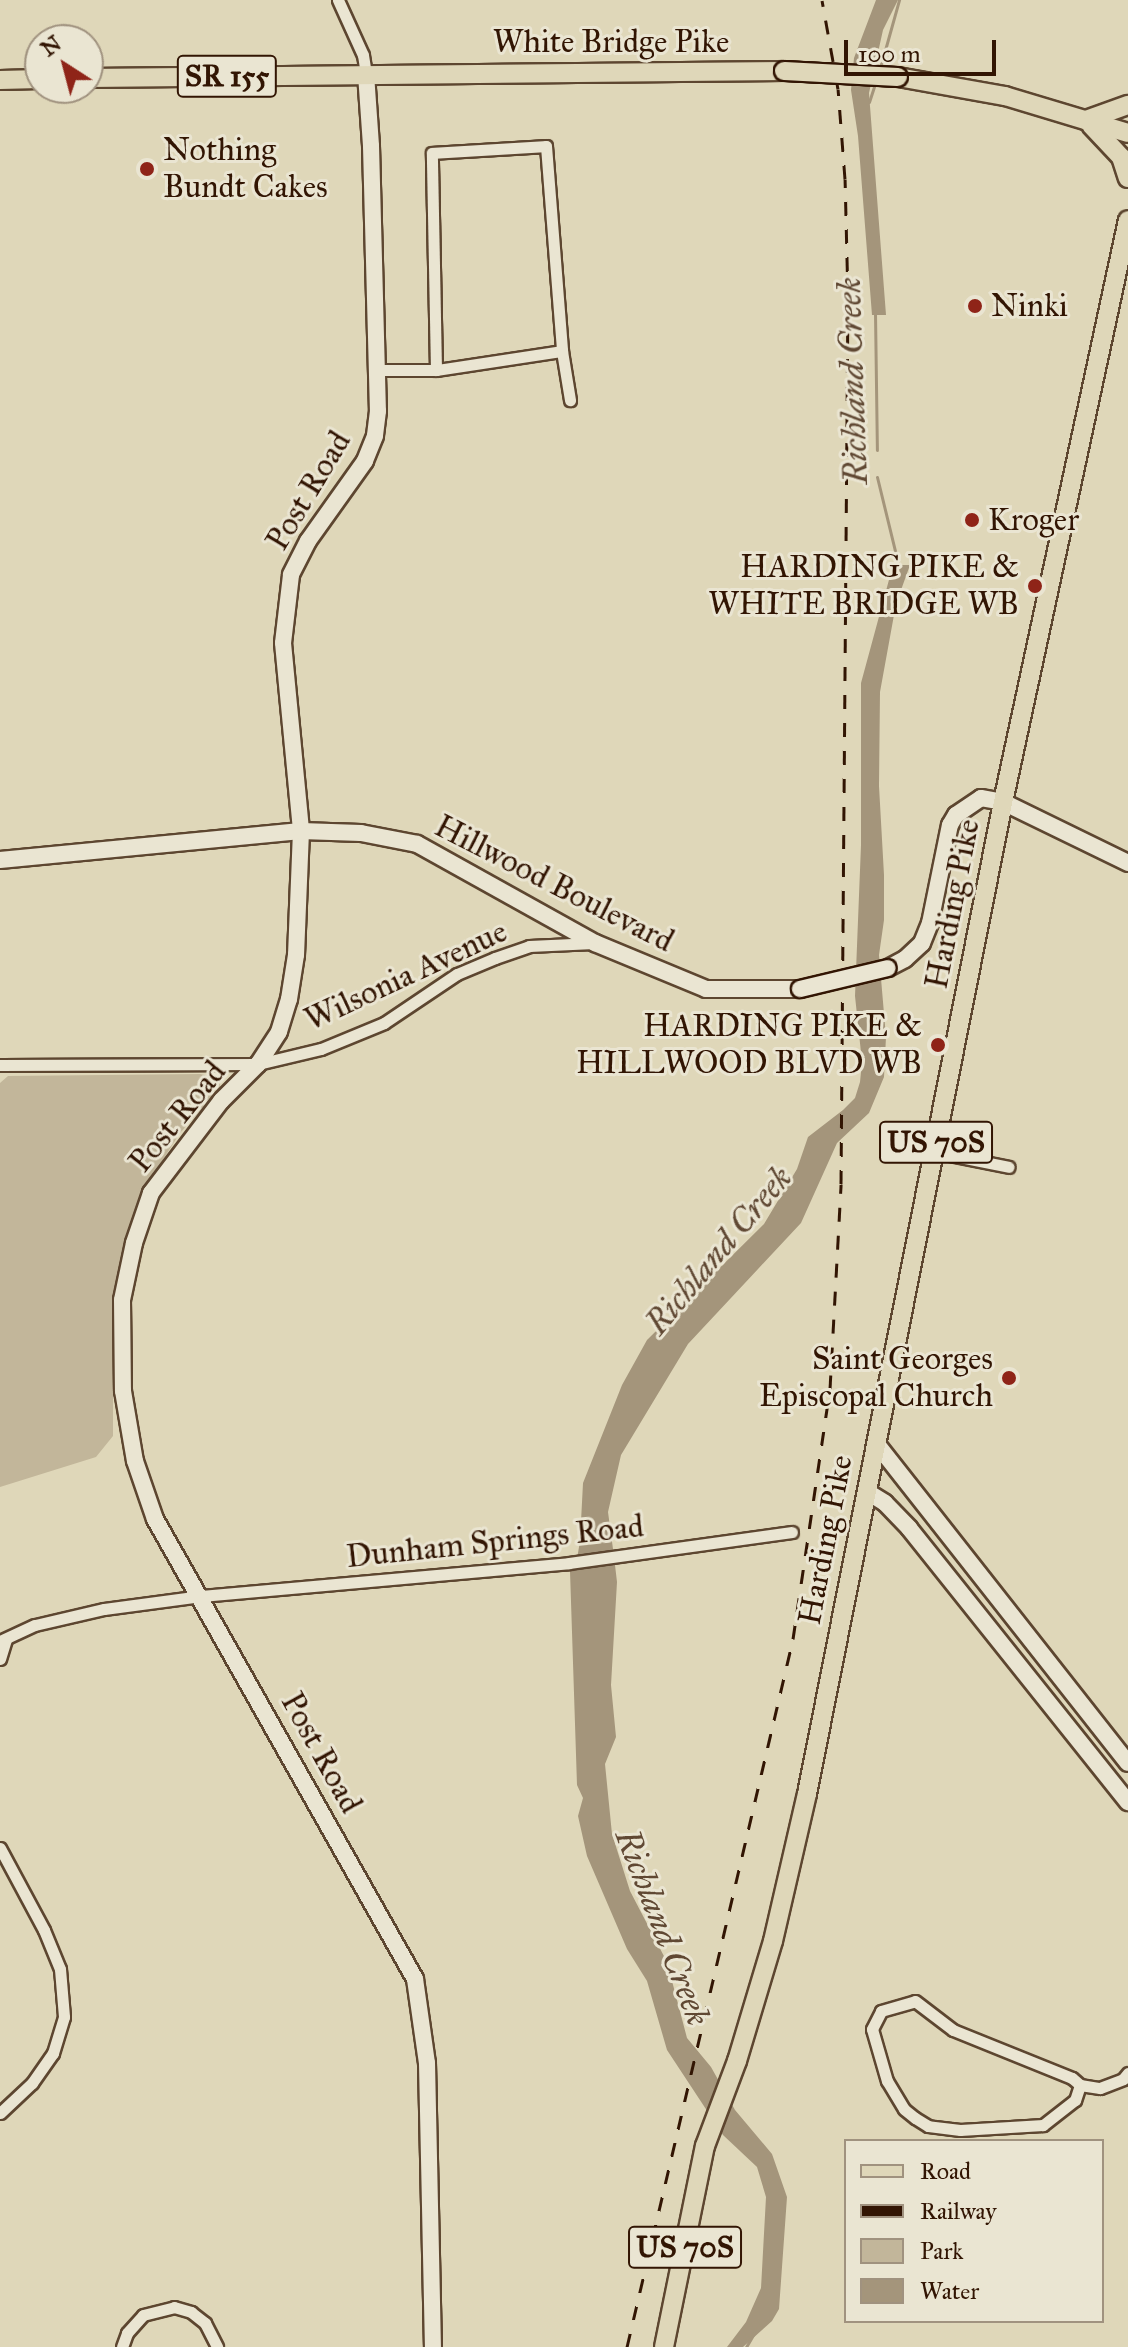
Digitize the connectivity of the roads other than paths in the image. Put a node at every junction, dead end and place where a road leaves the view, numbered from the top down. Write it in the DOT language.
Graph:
graph roads {
  1 [pos="338,0"];
  2 [pos="366,74"];
  3 [pos="104,78"];
  4 [pos="24,79"];
  5 [pos="0,80"];
  6 [pos="1128,105"];
  7 [pos="1086,120"];
  8 [pos="1128,133"];
  9 [pos="1128,178"];
  10 [pos="1128,220"];
  11 [pos="562,351"];
  12 [pos="377,370"];
  13 [pos="436,370"];
  14 [pos="570,400"];
  15 [pos="1003,802"];
  16 [pos="301,831"];
  17 [pos="0,860"];
  18 [pos="1128,863"];
  19 [pos="595,943"];
  20 [pos="258,1064"];
  21 [pos="0,1065"];
  22 [pos="934,1152"];
  23 [pos="1009,1167"];
  24 [pos="876,1443"];
  25 [pos="866,1491"];
  26 [pos="792,1532"];
  27 [pos="968,1562"];
  28 [pos="949,1577"];
  29 [pos="201,1596"];
  30 [pos="1024,1633"];
  31 [pos="3,1640"];
  32 [pos="1005,1648"];
  33 [pos="0,1659"];
  34 [pos="1106,1736"];
  35 [pos="1087,1750"];
  36 [pos="1128,1763"];
  37 [pos="1128,1802"];
  38 [pos="0,1848"];
  39 [pos="1128,2073"];
  40 [pos="1080,2085"];
  41 [pos="0,2113"];
  42 [pos="122,2347"];
  43 [pos="217,2347"];
  44 [pos="433,2347"];
  45 [pos="664,2347"];
  1 -- 2 [label="street"];
  2 -- 3 [label="main road, White Bridge Pike / SR 155"];
  2 -- 7 [label="main road, White Bridge Pike / SR 155, bridge"];
  2 -- 12 [label="street, Post Road"];
  4 -- 5 [label="main road"];
  6 -- 7 [label="main road"];
  7 -- 8 [label="main road, White Bridge Pike / SR 155"];
  7 -- 9 [label="main road"];
  10 -- 15 [label="main road, Harding Pike / US 70S"];
  11 -- 13 [label="street"];
  11 -- 13 [label="street"];
  11 -- 14 [label="street"];
  12 -- 13 [label="street"];
  12 -- 16 [label="street, Post Road"];
  15 -- 18 [label="street"];
  15 -- 19 [label="street, Hillwood Boulevard, bridge"];
  15 -- 22 [label="main road, Harding Pike / US 70S"];
  16 -- 17 [label="street, Hillwood Boulevard"];
  16 -- 19 [label="street, Hillwood Boulevard"];
  16 -- 20 [label="street, Post Road"];
  19 -- 20 [label="street, Wilsonia Avenue"];
  20 -- 21 [label="street, Wilsonia Avenue"];
  20 -- 29 [label="street, Post Road"];
  22 -- 23 [label="street"];
  22 -- 24 [label="main road, Harding Pike / US 70S"];
  24 -- 25 [label="main road, Harding Pike / US 70S"];
  24 -- 27 [label="street"];
  25 -- 28 [label="street"];
  25 -- 45 [label="main road, Harding Pike / US 70S"];
  26 -- 29 [label="street, Dunham Springs Road"];
  27 -- 28 [label="street"];
  27 -- 30 [label="street"];
  28 -- 32 [label="street"];
  29 -- 31 [label="street, Dunham Springs Road"];
  29 -- 44 [label="street, Post Road"];
  30 -- 32 [label="street"];
  30 -- 34 [label="street"];
  31 -- 33 [label="street"];
  32 -- 35 [label="street"];
  34 -- 35 [label="street"];
  34 -- 36 [label="street"];
  35 -- 37 [label="street"];
  38 -- 41 [label="street"];
  39 -- 40 [label="street"];
  40 -- 40 [label="street"];
  42 -- 43 [label="street"];
}
